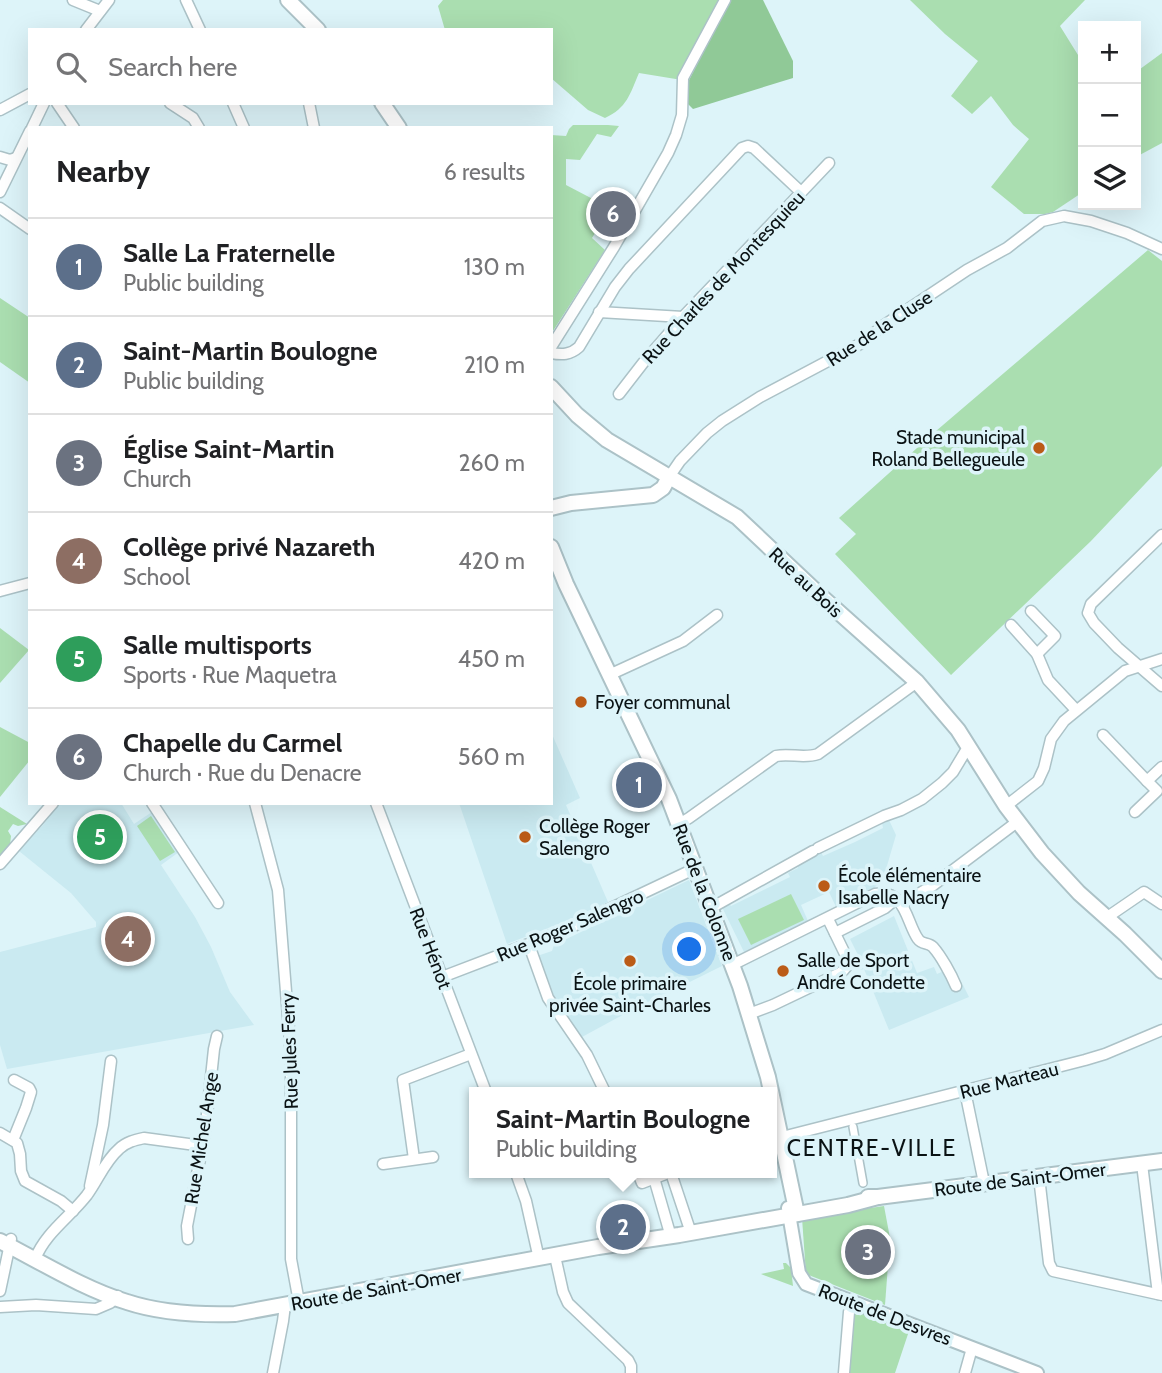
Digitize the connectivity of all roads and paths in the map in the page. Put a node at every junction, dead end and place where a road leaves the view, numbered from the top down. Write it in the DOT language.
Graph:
graph roads {
  1 [pos="73,0"];
  2 [pos="109,0"];
  3 [pos="186,0"];
  4 [pos="289,0"];
  5 [pos="725,0"];
  6 [pos="100,11"];
  7 [pos="87,28"];
  8 [pos="199,28"];
  9 [pos="316,28"];
  10 [pos="28,96"];
  11 [pos="42,105"];
  12 [pos="58,105"];
  13 [pos="173,105"];
  14 [pos="234,105"];
  15 [pos="309,105"];
  16 [pos="383,105"];
  17 [pos="0,110"];
  18 [pos="33,126"];
  19 [pos="73,126"];
  20 [pos="198,126"];
  21 [pos="243,126"];
  22 [pos="314,126"];
  23 [pos="398,126"];
  24 [pos="28,136"];
  25 [pos="0,157"];
  26 [pos="16,159"];
  27 [pos="829,163"];
  28 [pos="0,192"];
  29 [pos="801,192"];
  30 [pos="1,208"];
  31 [pos="28,228"];
  32 [pos="1162,249"];
  33 [pos="599,312"];
  34 [pos="683,317"];
  35 [pos="553,344"];
  36 [pos="553,352"];
  37 [pos="553,389"];
  38 [pos="620,394"];
  39 [pos="669,477"];
  40 [pos="553,506"];
  41 [pos="1162,535"];
  42 [pos="553,552"];
  43 [pos="28,584"];
  44 [pos="0,591"];
  45 [pos="1031,611"];
  46 [pos="717,615"];
  47 [pos="1011,625"];
  48 [pos="1037,654"];
  49 [pos="1162,659"];
  50 [pos="1140,666"];
  51 [pos="610,676"];
  52 [pos="917,682"];
  53 [pos="1162,686"];
  54 [pos="1076,710"];
  55 [pos="1103,735"];
  56 [pos="970,747"];
  57 [pos="1162,767"];
  58 [pos="1147,781"];
  59 [pos="51,805"];
  60 [pos="153,805"];
  61 [pos="256,805"];
  62 [pos="377,805"];
  63 [pos="1006,806"];
  64 [pos="1135,812"];
  65 [pos="1017,822"];
  66 [pos="679,824"];
  67 [pos="0,863"];
  68 [pos="696,868"];
  69 [pos="898,902"];
  70 [pos="218,903"];
  71 [pos="1162,904"];
  72 [pos="711,908"];
  73 [pos="1106,918"];
  74 [pos="828,919"];
  75 [pos="835,933"];
  76 [pos="529,945"];
  77 [pos="732,965"];
  78 [pos="1162,971"];
  79 [pos="442,977"];
  80 [pos="956,986"];
  81 [pos="749,1014"];
  82 [pos="1162,1030"];
  83 [pos="217,1036"];
  84 [pos="471,1054"];
  85 [pos="111,1061"];
  86 [pos="15,1080"];
  87 [pos="484,1087"];
  88 [pos="603,1087"];
  89 [pos="770,1087"];
  90 [pos="965,1091"];
  91 [pos="777,1116"];
  92 [pos="852,1123"];
  93 [pos="0,1133"];
  94 [pos="782,1138"];
  95 [pos="13,1140"];
  96 [pos="203,1146"];
  97 [pos="433,1157"];
  98 [pos="414,1160"];
  99 [pos="1162,1161"];
  100 [pos="383,1164"];
  101 [pos="1142,1164"];
  102 [pos="1039,1177"];
  103 [pos="518,1178"];
  104 [pos="640,1178"];
  105 [pos="654,1178"];
  106 [pos="672,1178"];
  107 [pos="863,1183"];
  108 [pos="984,1183"];
  109 [pos="89,1193"];
  110 [pos="73,1211"];
  111 [pos="792,1211"];
  112 [pos="690,1229"];
  113 [pos="670,1233"];
  114 [pos="188,1239"];
  115 [pos="5,1240"];
  116 [pos="36,1255"];
  117 [pos="555,1256"];
  118 [pos="539,1259"];
  119 [pos="0,1291"];
  120 [pos="1160,1294"];
  121 [pos="114,1299"];
  122 [pos="856,1303"];
  123 [pos="292,1304"];
  124 [pos="0,1307"];
  125 [pos="972,1348"];
  126 [pos="273,1373"];
  127 [pos="631,1373"];
  128 [pos="844,1373"];
  129 [pos="965,1373"];
  130 [pos="1037,1373"];
  1 -- 6 [label="street"];
  2 -- 6 [label="street"];
  3 -- 8 [label="street"];
  4 -- 9 [label="main road"];
  5 -- 35 [label="street"];
  6 -- 7 [label="street"];
  10 -- 17 [label="street"];
  11 -- 18 [label="street"];
  12 -- 19 [label="street"];
  13 -- 20 [label="street"];
  14 -- 21 [label="street"];
  15 -- 22 [label="street"];
  16 -- 23 [label="main road"];
  24 -- 26 [label="street"];
  25 -- 26 [label="street"];
  26 -- 28 [label="street"];
  27 -- 29 [label="street, Rue Charles de Montesquieu"];
  29 -- 33 [label="street"];
  29 -- 34 [label="street, Rue Charles de Montesquieu"];
  30 -- 31 [label="street"];
  32 -- 39 [label="street, Rue de la Cluse"];
  33 -- 34 [label="street"];
  33 -- 36 [label="street"];
  34 -- 38 [label="street, Rue Charles de Montesquieu"];
  37 -- 39 [label="main road, Rue au Bois"];
  39 -- 40 [label="main road"];
  39 -- 52 [label="main road, Rue au Bois"];
  41 -- 50 [label="street"];
  42 -- 51 [label="main road, Rue de la Colonne"];
  43 -- 44 [label="street"];
  45 -- 48 [label="street"];
  46 -- 51 [label="street"];
  47 -- 48 [label="street"];
  48 -- 54 [label="street"];
  49 -- 50 [label="street"];
  50 -- 53 [label="street"];
  50 -- 54 [label="street"];
  51 -- 66 [label="main road, Rue de la Colonne"];
  52 -- 56 [label="main road, Rue au Bois"];
  52 -- 66 [label="street"];
  54 -- 63 [label="street"];
  55 -- 58 [label="street"];
  56 -- 63 [label="main road, Rue au Bois"];
  56 -- 72 [label="street"];
  57 -- 58 [label="street"];
  58 -- 64 [label="street"];
  59 -- 67 [label="street"];
  60 -- 70 [label="street"];
  61 -- 123 [label="street, Rue Jules Ferry"];
  62 -- 79 [label="street, Rue Hénot"];
  63 -- 65 [label="main road, Rue au Bois"];
  65 -- 69 [label="street"];
  65 -- 73 [label="main road, Rue au Bois"];
  66 -- 68 [label="main road, Rue de la Colonne"];
  68 -- 72 [label="main road, Rue de la Colonne"];
  68 -- 76 [label="street, Rue Roger Salengro"];
  69 -- 74 [label="street"];
  69 -- 75 [label="street"];
  69 -- 80 [label="street"];
  71 -- 73 [label="street"];
  72 -- 77 [label="main road, Rue de la Colonne"];
  73 -- 78 [label="main road, Rue au Bois"];
  74 -- 75 [label="street"];
  74 -- 77 [label="street"];
  75 -- 81 [label="street"];
  76 -- 79 [label="street, Rue Roger Salengro"];
  76 -- 88 [label="street"];
  77 -- 81 [label="main road, Rue de la Colonne"];
  79 -- 84 [label="street, Rue Hénot"];
  81 -- 89 [label="main road, Rue de la Colonne"];
  82 -- 90 [label="street, Rue Marteau"];
  83 -- 96 [label="street, Rue Michel Ange"];
  84 -- 87 [label="street, Rue Hénot"];
  84 -- 98 [label="street"];
  85 -- 109 [label="street"];
  86 -- 95 [label="street"];
  90 -- 92 [label="street, Rue Marteau"];
  90 -- 108 [label="street"];
  91 -- 94 [label="main road, Rue de la Colonne"];
  92 -- 94 [label="street, Rue Marteau"];
  92 -- 107 [label="street"];
  93 -- 95 [label="street"];
  94 -- 111 [label="main road, Rue de la Colonne"];
  95 -- 110 [label="street"];
  96 -- 109 [label="street"];
  96 -- 114 [label="street, Rue Michel Ange"];
  97 -- 98 [label="street"];
  98 -- 100 [label="street"];
  99 -- 101 [label="main road, Route de Saint-Omer"];
  101 -- 102 [label="main road, Route de Saint-Omer"];
  101 -- 120 [label="street"];
  102 -- 108 [label="main road, Route de Saint-Omer"];
  102 -- 120 [label="street"];
  103 -- 118 [label="street"];
  104 -- 105 [label="street"];
  105 -- 113 [label="street"];
  106 -- 112 [label="street"];
  108 -- 111 [label="main road, Route de Saint-Omer"];
  109 -- 110 [label="street"];
  110 -- 116 [label="street"];
  111 -- 112 [label="main road, Route de Saint-Omer"];
  111 -- 122 [label="street, Route de Desvres"];
  112 -- 113 [label="main road, Route de Saint-Omer"];
  113 -- 117 [label="main road, Route de Saint-Omer"];
  115 -- 116 [label="main road, Route de Saint-Omer"];
  115 -- 119 [label="street"];
  116 -- 121 [label="main road, Route de Saint-Omer"];
  117 -- 118 [label="main road, Route de Saint-Omer"];
  117 -- 127 [label="street"];
  118 -- 123 [label="main road, Route de Saint-Omer"];
  121 -- 123 [label="main road, Route de Saint-Omer"];
  121 -- 124 [label="street"];
  122 -- 125 [label="street, Route de Desvres"];
  122 -- 128 [label="street"];
  123 -- 126 [label="street, Rue Jules Ferry"];
  125 -- 129 [label="street"];
  125 -- 130 [label="street, Route de Desvres"];
}
